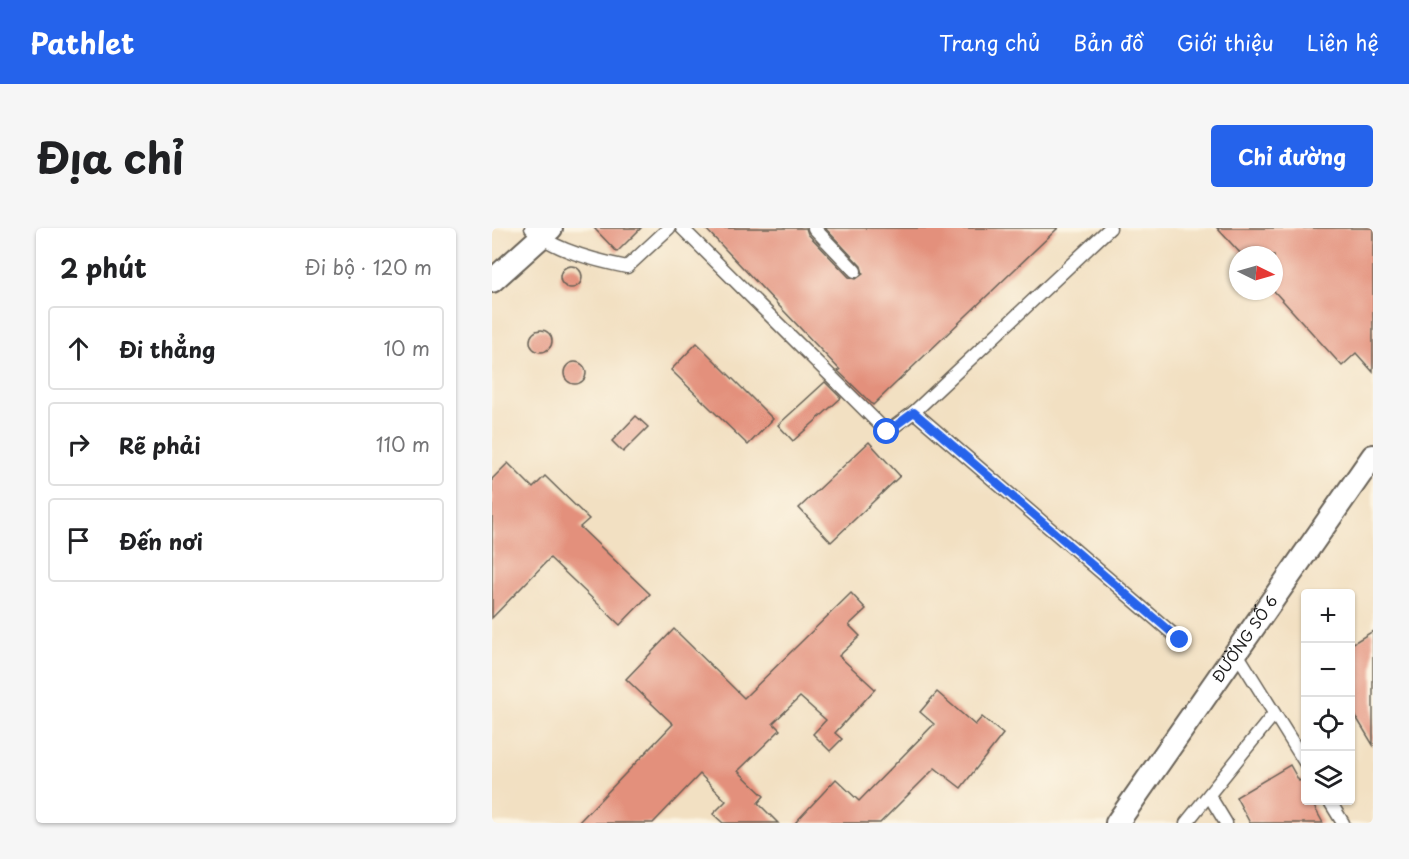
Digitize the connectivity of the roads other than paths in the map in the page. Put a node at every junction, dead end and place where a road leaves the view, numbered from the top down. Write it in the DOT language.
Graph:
graph roads {
  1 [pos="669,228"];
  2 [pos="682,228"];
  3 [pos="814,228"];
  4 [pos="1110,228"];
  5 [pos="541,231"];
  6 [pos="855,271"];
  7 [pos="492,281"];
  8 [pos="914,412"];
  9 [pos="1373,456"];
  10 [pos="1180,640"];
  11 [pos="1236,652"];
  12 [pos="1274,714"];
  13 [pos="1301,758"];
  14 [pos="1209,795"];
  15 [pos="1332,805"];
  16 [pos="1117,823"];
  17 [pos="1186,823"];
  18 [pos="1226,823"];
  19 [pos="1343,823"];
  1 -- 5 [label="lane"];
  2 -- 8 [label="lane"];
  3 -- 6 [label="lane"];
  4 -- 8 [label="lane"];
  5 -- 7 [label="street"];
  8 -- 10 [label="lane"];
  9 -- 11 [label="street, ĐƯỜNG SỐ 6"];
  11 -- 12 [label="lane"];
  11 -- 16 [label="street, ĐƯỜNG SỐ 6"];
  12 -- 13 [label="lane"];
  12 -- 14 [label="lane"];
  14 -- 17 [label="lane"];
  14 -- 18 [label="lane"];
  15 -- 19 [label="lane"];
}
